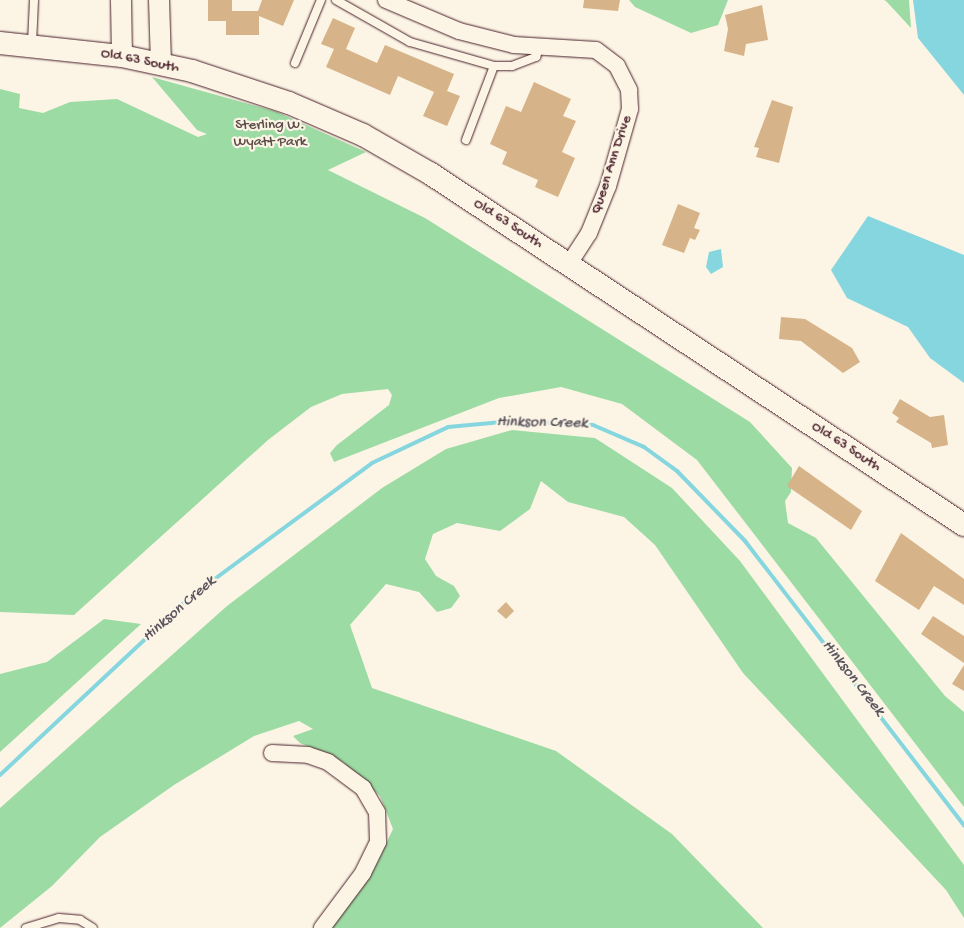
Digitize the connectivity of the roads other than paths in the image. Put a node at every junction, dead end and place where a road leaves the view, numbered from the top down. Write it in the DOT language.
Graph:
graph roads {
  1 [pos="34,0"];
  2 [pos="121,0"];
  3 [pos="159,0"];
  4 [pos="321,0"];
  5 [pos="336,0"];
  6 [pos="386,0"];
  7 [pos="0,43"];
  8 [pos="32,45"];
  9 [pos="540,46"];
  10 [pos="122,56"];
  11 [pos="295,63"];
  12 [pos="160,64"];
  13 [pos="494,66"];
  14 [pos="466,140"];
  15 [pos="569,264"];
  16 [pos="964,525"];
  17 [pos="272,753"];
  18 [pos="26,928"];
  19 [pos="93,928"];
  20 [pos="322,928"];
  1 -- 8 [label="lane"];
  2 -- 10 [label="street"];
  3 -- 12 [label="street"];
  4 -- 11 [label="lane"];
  5 -- 13 [label="lane"];
  6 -- 9 [label="street, Queen Ann Drive"];
  7 -- 8 [label="main road, Old 63 South"];
  8 -- 10 [label="main road, Old 63 South"];
  9 -- 13 [label="lane"];
  9 -- 15 [label="street, Queen Ann Drive"];
  10 -- 12 [label="main road, Old 63 South"];
  12 -- 15 [label="main road, Old 63 South"];
  13 -- 14 [label="lane"];
  15 -- 16 [label="main road, Old 63 South"];
  17 -- 20 [label="street"];
  18 -- 19 [label="lane"];
}
